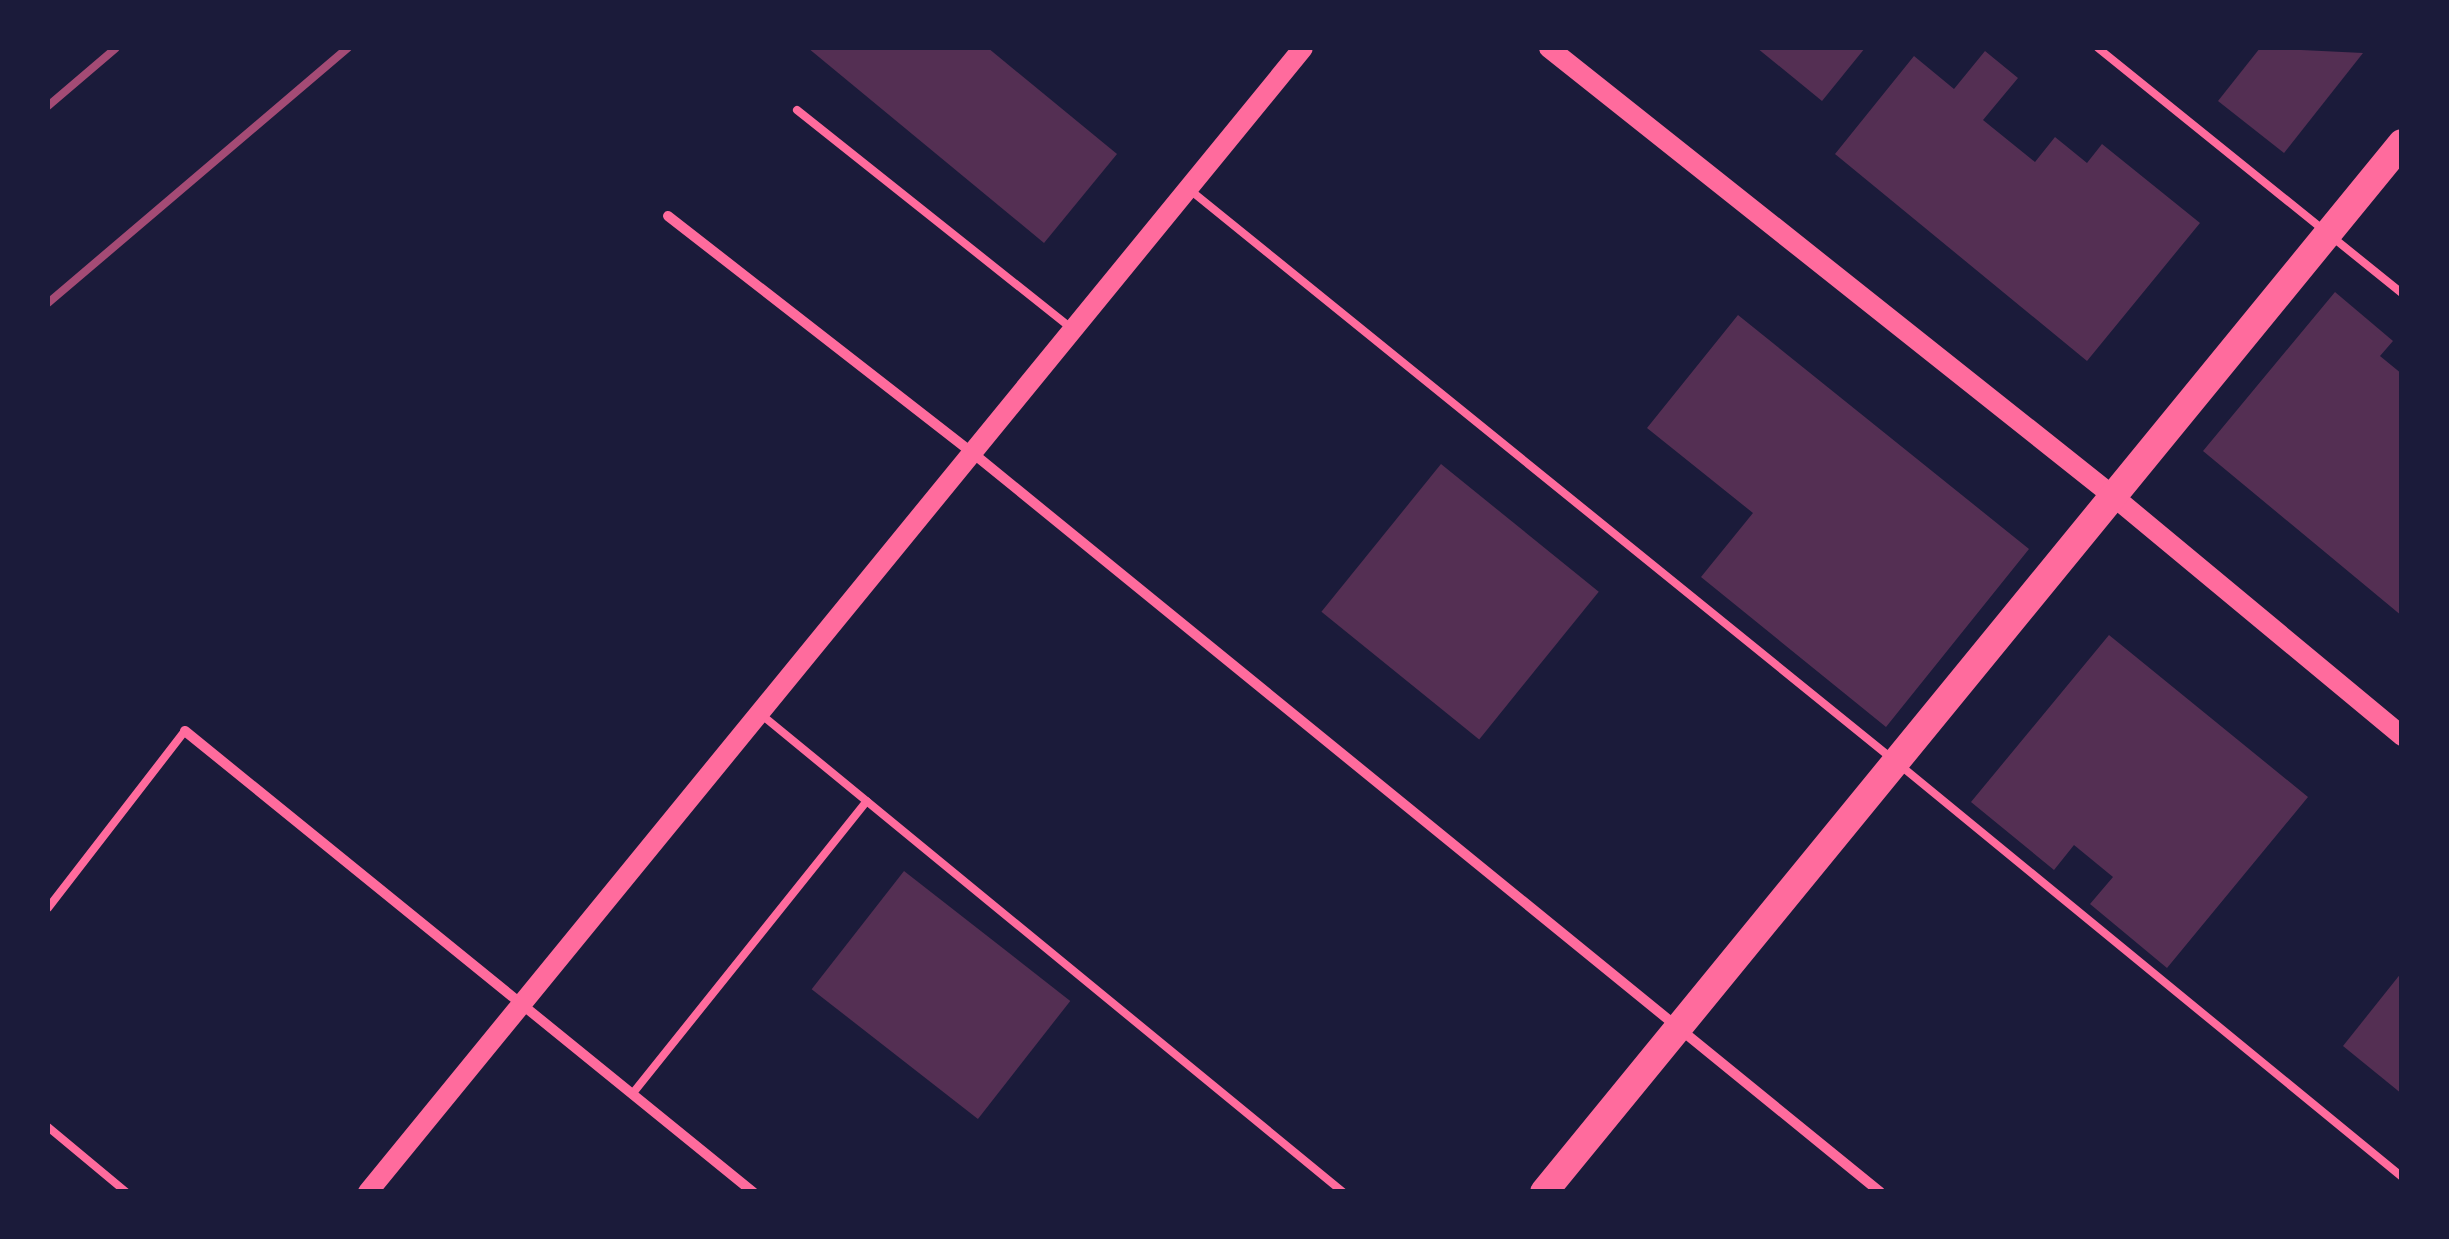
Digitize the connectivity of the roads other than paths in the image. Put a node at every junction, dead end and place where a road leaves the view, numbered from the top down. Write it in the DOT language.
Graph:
graph roads {
  1 [pos="1302,48"];
  2 [pos="1550,48"];
  3 [pos="2098,48"];
  4 [pos="798,110"];
  5 [pos="2402,143"];
  6 [pos="1186,188"];
  7 [pos="668,216"];
  8 [pos="2328,233"];
  9 [pos="2402,293"];
  10 [pos="1070,328"];
  11 [pos="969,450"];
  12 [pos="2113,496"];
  13 [pos="758,712"];
  14 [pos="184,731"];
  15 [pos="2402,736"];
  16 [pos="1895,761"];
  17 [pos="867,801"];
  18 [pos="48,908"];
  19 [pos="523,1002"];
  20 [pos="1678,1027"];
  21 [pos="633,1093"];
  22 [pos="48,1127"];
  23 [pos="2402,1177"];
  24 [pos="126,1192"];
  25 [pos="368,1192"];
  26 [pos="754,1192"];
  27 [pos="1343,1192"];
  28 [pos="1544,1192"];
  29 [pos="1880,1192"];
  1 -- 6 [label="main road"];
  2 -- 12 [label="main road"];
  3 -- 8 [label="lane"];
  4 -- 10 [label="lane"];
  5 -- 8 [label="highway"];
  6 -- 10 [label="main road"];
  6 -- 16 [label="lane"];
  7 -- 11 [label="street"];
  8 -- 9 [label="lane"];
  8 -- 12 [label="highway"];
  10 -- 11 [label="main road"];
  11 -- 13 [label="main road"];
  11 -- 20 [label="street"];
  12 -- 15 [label="main road"];
  12 -- 16 [label="highway"];
  13 -- 17 [label="lane"];
  13 -- 19 [label="main road"];
  14 -- 18 [label="lane"];
  14 -- 19 [label="street"];
  16 -- 20 [label="highway"];
  16 -- 23 [label="lane"];
  17 -- 21 [label="lane"];
  17 -- 27 [label="lane"];
  19 -- 21 [label="street"];
  19 -- 25 [label="main road"];
  20 -- 28 [label="highway"];
  20 -- 29 [label="street"];
  21 -- 26 [label="street"];
  22 -- 24 [label="lane"];
}
